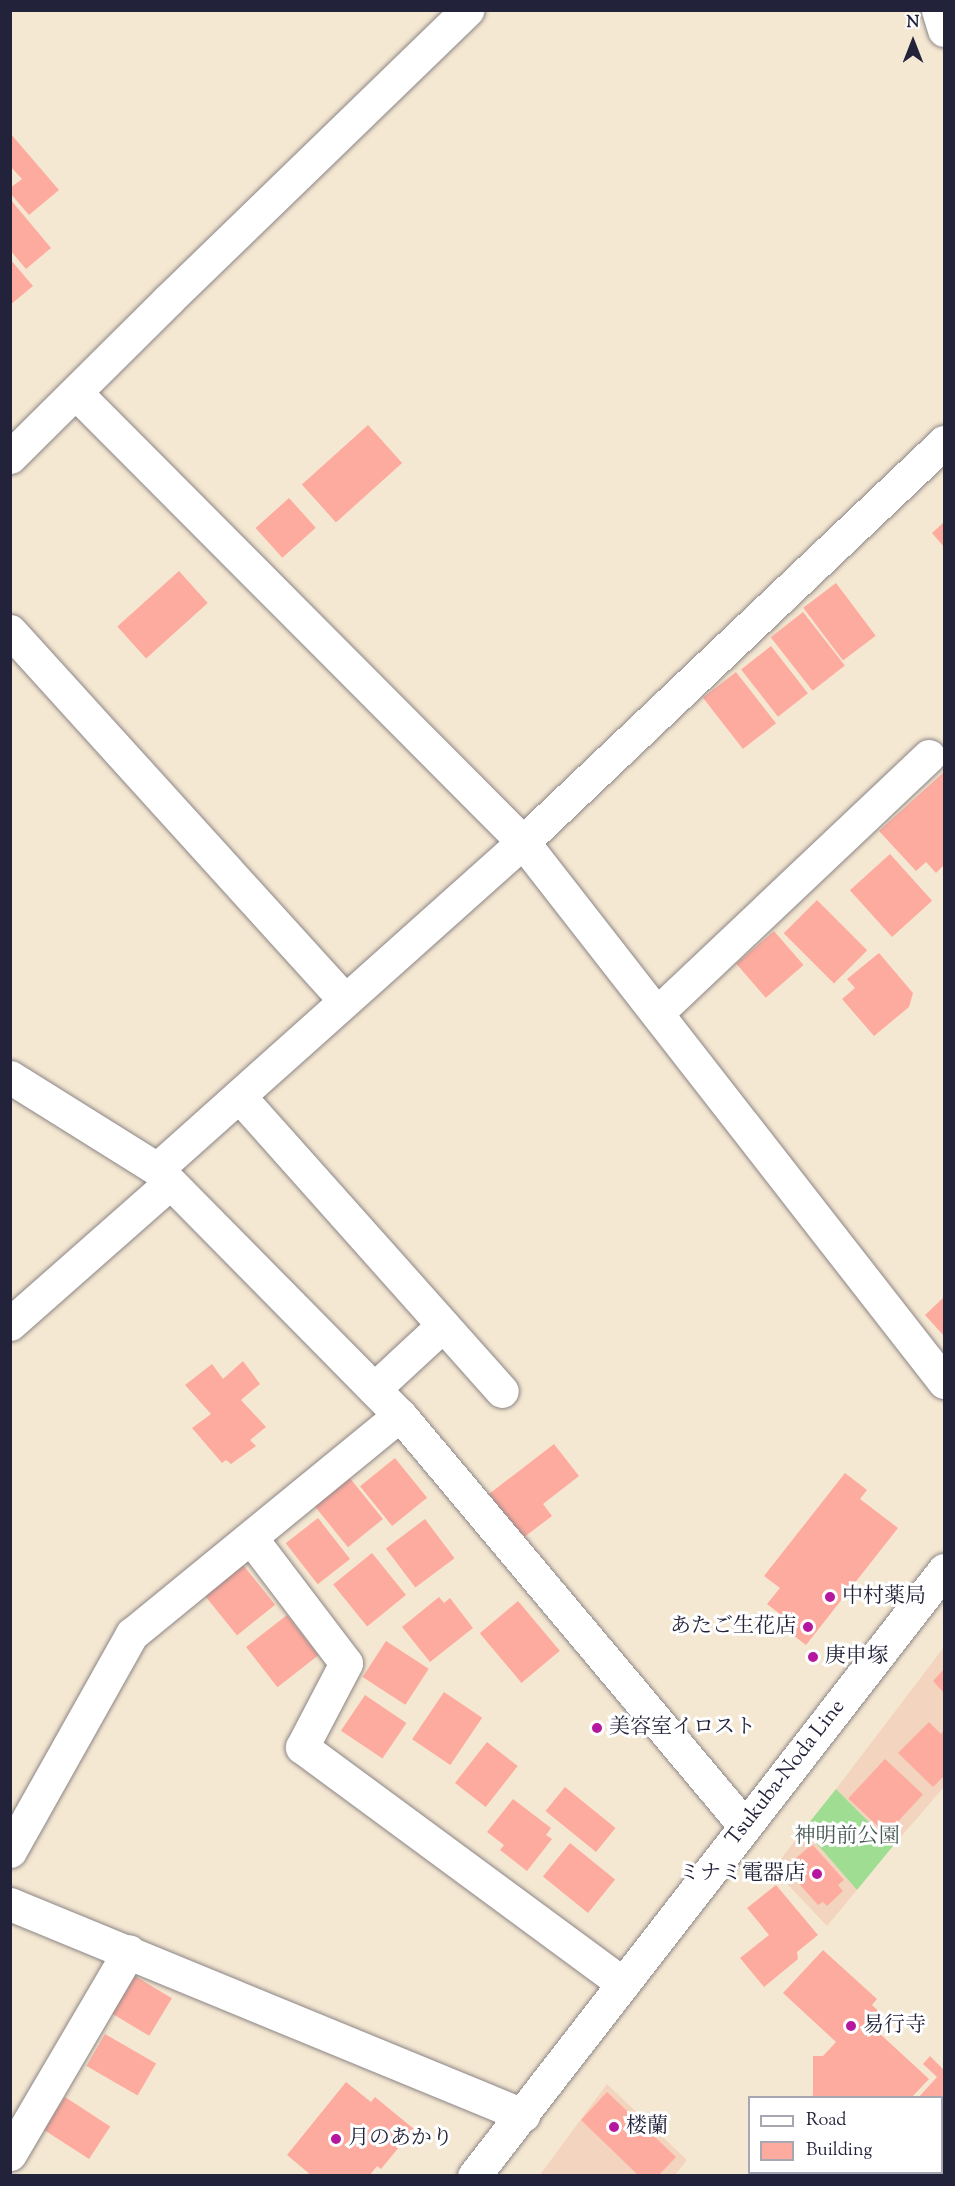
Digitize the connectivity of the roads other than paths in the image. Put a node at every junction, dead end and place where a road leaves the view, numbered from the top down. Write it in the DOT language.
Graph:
graph roads {
  1 [pos="467,10"];
  2 [pos="938,10"];
  3 [pos="945,30"];
  4 [pos="76,393"];
  5 [pos="945,442"];
  6 [pos="10,457"];
  7 [pos="10,631"];
  8 [pos="929,756"];
  9 [pos="523,842"];
  10 [pos="345,1000"];
  11 [pos="657,1013"];
  12 [pos="10,1077"];
  13 [pos="239,1096"];
  14 [pos="164,1176"];
  15 [pos="10,1324"];
  16 [pos="443,1325"];
  17 [pos="945,1382"];
  18 [pos="374,1389"];
  19 [pos="502,1391"];
  20 [pos="400,1414"];
  21 [pos="251,1538"];
  22 [pos="945,1570"];
  23 [pos="744,1825"];
  24 [pos="10,1851"];
  25 [pos="10,1904"];
  26 [pos="129,1951"];
  27 [pos="623,1984"];
  28 [pos="523,2115"];
  29 [pos="10,2154"];
  30 [pos="474,2175"];
  1 -- 4 [label="main road"];
  2 -- 3 [label="main road"];
  4 -- 6 [label="main road"];
  4 -- 9 [label="main road"];
  5 -- 9 [label="main road"];
  7 -- 10 [label="main road"];
  8 -- 11 [label="main road"];
  9 -- 10 [label="main road"];
  9 -- 11 [label="main road"];
  10 -- 13 [label="main road"];
  11 -- 17 [label="main road"];
  12 -- 14 [label="main road"];
  13 -- 14 [label="main road"];
  13 -- 16 [label="main road"];
  14 -- 15 [label="main road"];
  14 -- 18 [label="main road"];
  16 -- 18 [label="main road"];
  16 -- 19 [label="main road"];
  18 -- 20 [label="main road"];
  20 -- 21 [label="main road"];
  20 -- 23 [label="main road"];
  21 -- 24 [label="main road"];
  21 -- 27 [label="main road"];
  22 -- 23 [label="main road, Tsukuba-Noda Line"];
  23 -- 27 [label="main road, Tsukuba-Noda Line"];
  25 -- 26 [label="main road"];
  26 -- 28 [label="main road"];
  26 -- 29 [label="main road"];
  27 -- 28 [label="main road, Tsukuba-Noda Line"];
  28 -- 30 [label="main road, Tsukuba-Noda Line"];
}
